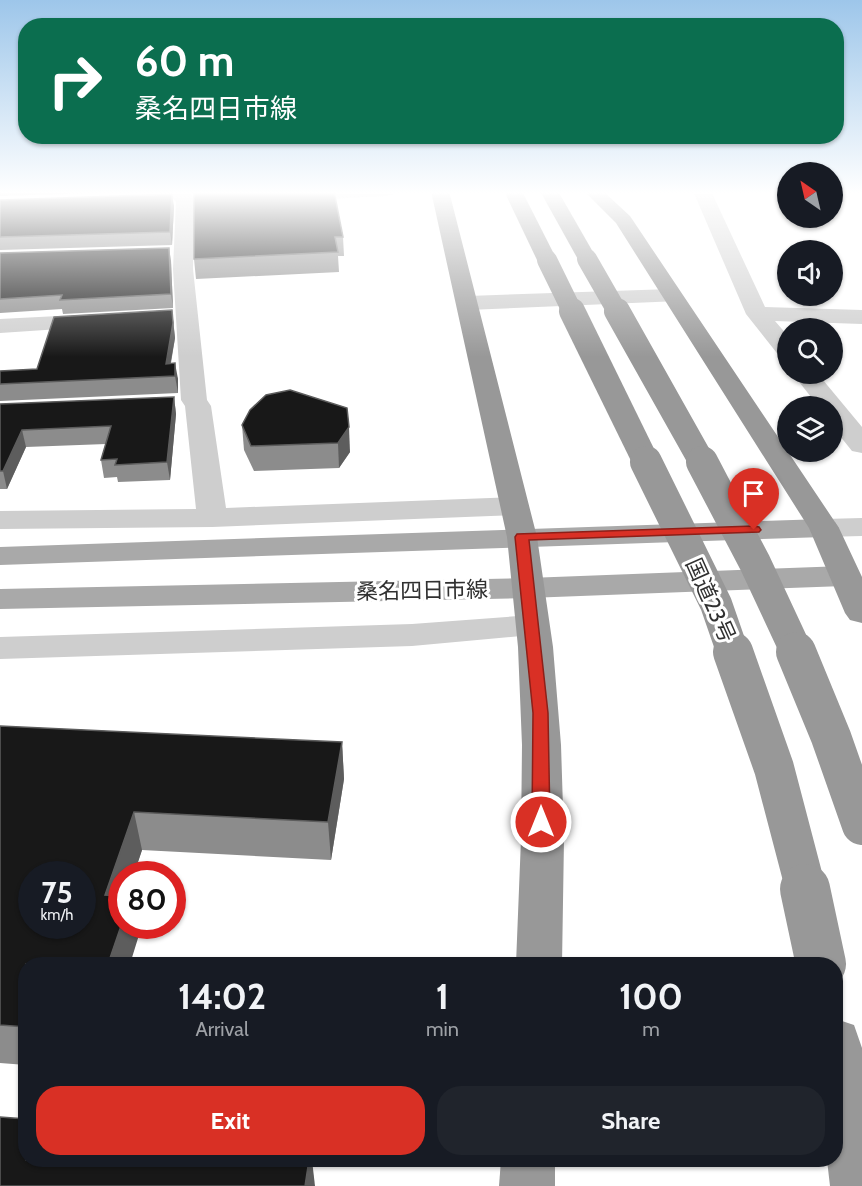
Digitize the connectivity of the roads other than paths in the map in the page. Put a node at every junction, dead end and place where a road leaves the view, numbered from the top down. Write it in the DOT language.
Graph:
graph roads {
  1 [pos="172,246"];
  2 [pos="454,246"];
  3 [pos="540,246"];
  4 [pos="580,246"];
  5 [pos="640,246"];
  6 [pos="727,246"];
  7 [pos="671,296"];
  8 [pos="468,303"];
  9 [pos="757,314"];
  10 [pos="862,317"];
  11 [pos="119,320"];
  12 [pos="0,326"];
  13 [pos="777,339"];
  14 [pos="813,384"];
  15 [pos="823,396"];
  16 [pos="843,421"];
  17 [pos="862,445"];
  18 [pos="514,506"];
  19 [pos="212,518"];
  20 [pos="0,520"];
  21 [pos="862,526"];
  22 [pos="824,528"];
  23 [pos="522,537"];
  24 [pos="0,556"];
  25 [pos="853,576"];
  26 [pos="0,599"];
  27 [pos="530,606"];
  28 [pos="862,613"];
  29 [pos="0,648"];
  30 [pos="862,825"];
  31 [pos="539,957"];
  32 [pos="820,957"];
  33 [pos="843,1087"];
  34 [pos="528,1167"];
  35 [pos="527,1186"];
  36 [pos="858,1186"];
  1 -- 19 [label="street"];
  2 -- 8 [label="highway"];
  3 -- 32 [label="highway, 国道23号, bridge"];
  4 -- 30 [label="highway, bridge"];
  5 -- 7 [label="highway"];
  6 -- 9 [label="street"];
  7 -- 8 [label="street"];
  7 -- 22 [label="highway"];
  8 -- 18 [label="highway"];
  9 -- 10 [label="street"];
  9 -- 13 [label="street"];
  11 -- 12 [label="street"];
  14 -- 15 [label="street"];
  16 -- 17 [label="street"];
  18 -- 19 [label="street"];
  18 -- 23 [label="highway"];
  19 -- 20 [label="street"];
  21 -- 22 [label="street"];
  22 -- 23 [label="main road"];
  22 -- 25 [label="highway"];
  23 -- 24 [label="main road"];
  23 -- 27 [label="highway"];
  25 -- 27 [label="main road, 桑名四日市線"];
  25 -- 28 [label="highway"];
  26 -- 27 [label="main road, 桑名四日市線"];
  27 -- 29 [label="street"];
  27 -- 31 [label="highway"];
  33 -- 36 [label="highway"];
  34 -- 35 [label="highway"];
}
